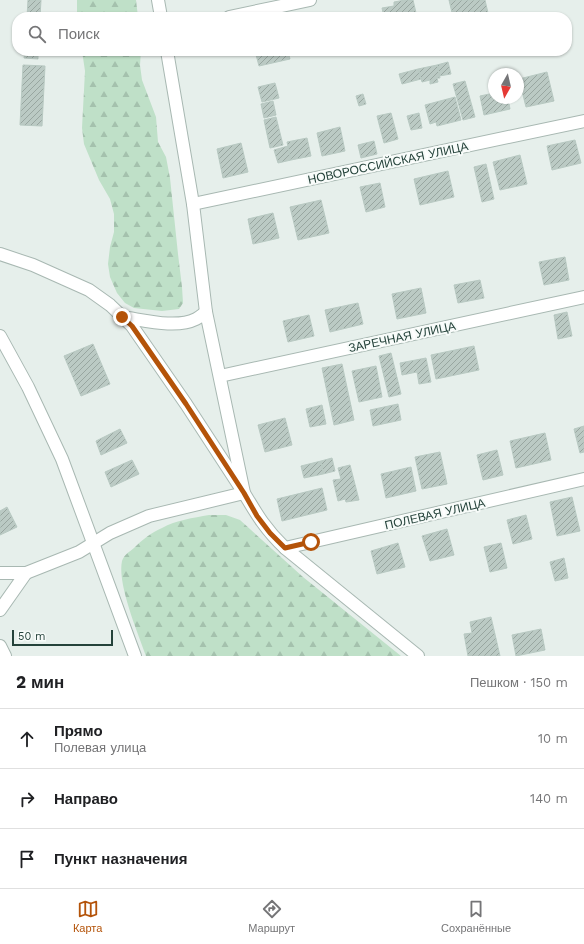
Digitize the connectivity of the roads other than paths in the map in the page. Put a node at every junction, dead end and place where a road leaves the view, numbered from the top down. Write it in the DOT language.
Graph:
graph roads {
  1 [pos="158,0"];
  2 [pos="310,0"];
  3 [pos="160,12"];
  4 [pos="253,12"];
  5 [pos="168,56"];
  6 [pos="584,121"];
  7 [pos="193,204"];
  8 [pos="0,254"];
  9 [pos="584,297"];
  10 [pos="206,312"];
  11 [pos="122,317"];
  12 [pos="0,336"];
  13 [pos="220,376"];
  14 [pos="584,479"];
  15 [pos="244,493"];
  16 [pos="94,544"];
  17 [pos="285,548"];
  18 [pos="0,573"];
  19 [pos="26,573"];
  20 [pos="0,610"];
  21 [pos="0,646"];
  22 [pos="5,656"];
  23 [pos="135,656"];
  24 [pos="418,656"];
  1 -- 3 [label="street"];
  2 -- 4 [label="street"];
  5 -- 7 [label="street"];
  6 -- 7 [label="street, НОВОРОССИЙСКАЯ УЛИЦА"];
  7 -- 10 [label="street"];
  8 -- 11 [label="street"];
  9 -- 13 [label="street, ЗАРЕЧНАЯ УЛИЦА"];
  10 -- 11 [label="street"];
  10 -- 13 [label="street"];
  11 -- 15 [label="street"];
  12 -- 16 [label="street"];
  13 -- 15 [label="street"];
  14 -- 17 [label="street, ПОЛЕВАЯ УЛИЦА"];
  15 -- 16 [label="street"];
  15 -- 17 [label="street"];
  16 -- 19 [label="street"];
  16 -- 23 [label="street"];
  17 -- 24 [label="street"];
  18 -- 19 [label="street"];
  19 -- 20 [label="street"];
  21 -- 22 [label="street"];
}
